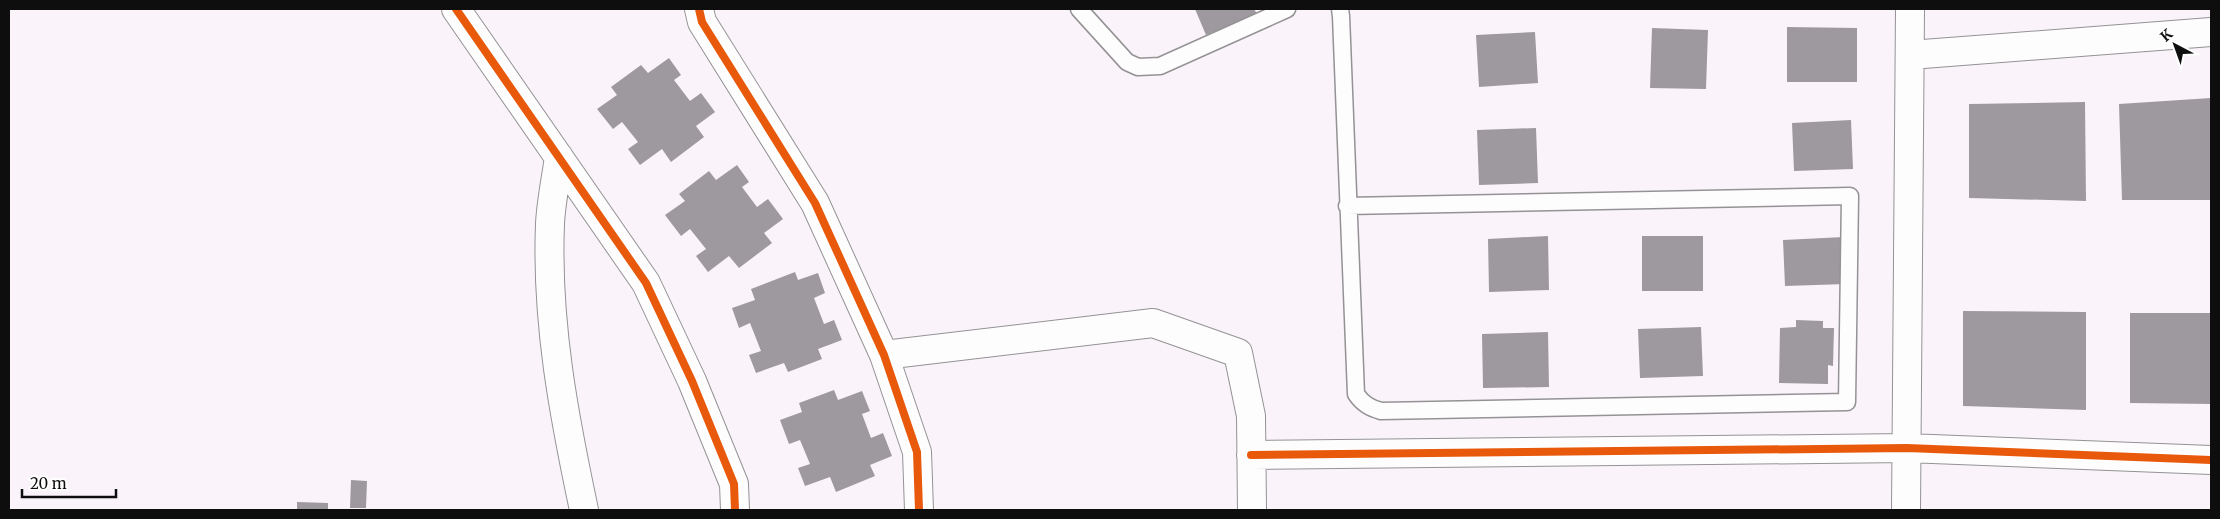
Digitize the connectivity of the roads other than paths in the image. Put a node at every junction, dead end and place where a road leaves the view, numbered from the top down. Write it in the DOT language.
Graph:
graph roads {
  1 [pos="456,9"];
  2 [pos="699,9"];
  3 [pos="1078,9"];
  4 [pos="1287,9"];
  5 [pos="1340,9"];
  6 [pos="1910,9"];
  7 [pos="2211,32"];
  8 [pos="1910,55"];
  9 [pos="559,157"];
  10 [pos="1348,206"];
  11 [pos="884,355"];
  12 [pos="1907,448"];
  13 [pos="1251,455"];
  14 [pos="2211,460"];
  15 [pos="584,510"];
  16 [pos="734,510"];
  17 [pos="918,510"];
  18 [pos="1252,510"];
  19 [pos="1906,510"];
  1 -- 9 [label="street"];
  2 -- 11 [label="street"];
  3 -- 4 [label="lane"];
  5 -- 10 [label="lane"];
  6 -- 8 [label="street"];
  7 -- 8 [label="street"];
  8 -- 12 [label="street"];
  9 -- 15 [label="street"];
  9 -- 16 [label="street"];
  10 -- 10 [label="lane"];
  11 -- 13 [label="street"];
  11 -- 17 [label="street"];
  12 -- 13 [label="street"];
  12 -- 14 [label="street"];
  12 -- 19 [label="street"];
  13 -- 18 [label="street"];
}
